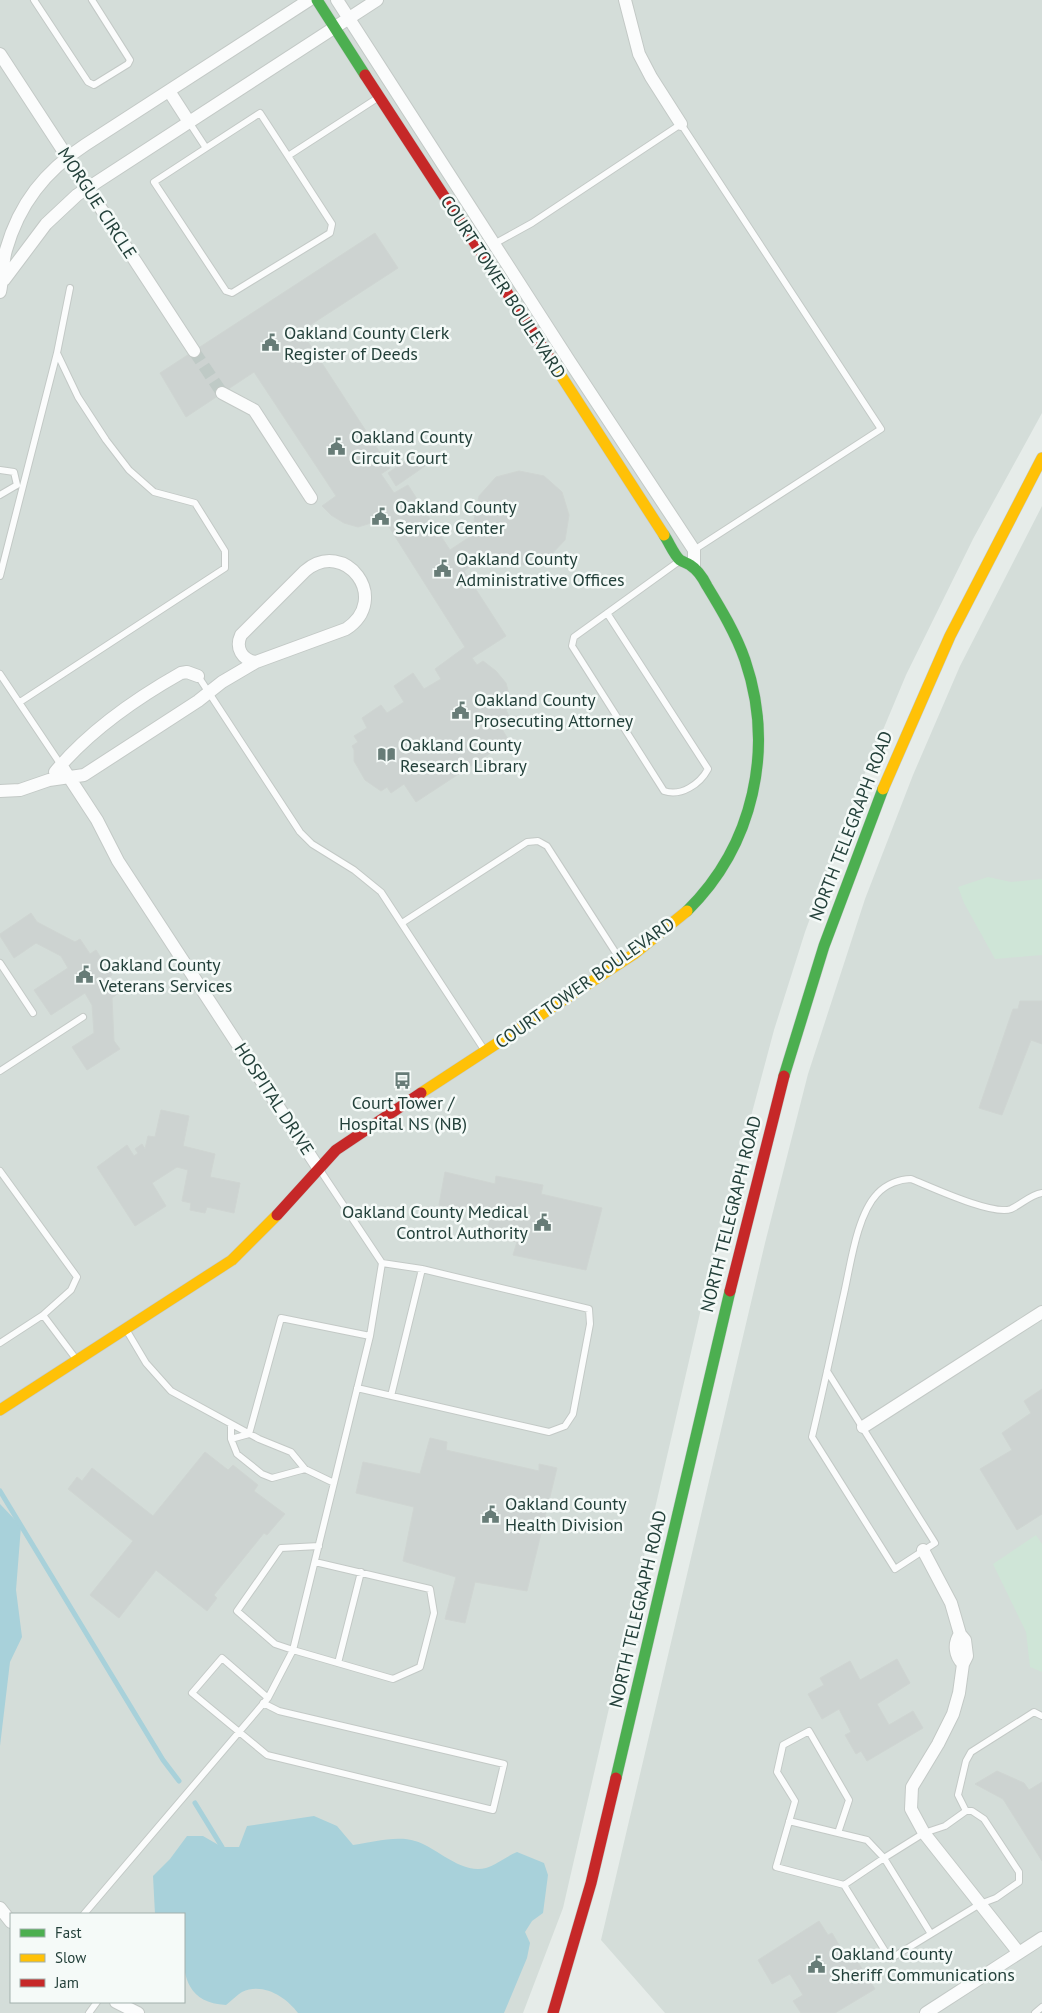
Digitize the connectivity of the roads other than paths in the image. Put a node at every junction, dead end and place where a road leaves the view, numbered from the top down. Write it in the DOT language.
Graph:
graph roads {
  1 [pos="34,0"];
  2 [pos="92,0"];
  3 [pos="308,0"];
  4 [pos="317,0"];
  5 [pos="337,0"];
  6 [pos="377,0"];
  7 [pos="625,0"];
  8 [pos="349,18"];
  9 [pos="335,27"];
  10 [pos="0,54"];
  11 [pos="169,91"];
  12 [pos="380,97"];
  13 [pos="189,122"];
  14 [pos="681,124"];
  15 [pos="206,148"];
  16 [pos="288,156"];
  17 [pos="66,157"];
  18 [pos="87,188"];
  19 [pos="494,244"];
  20 [pos="480,252"];
  21 [pos="4,280"];
  22 [pos="70,288"];
  23 [pos="0,292"];
  24 [pos="194,351"];
  25 [pos="57,354"];
  26 [pos="222,393"];
  27 [pos="1042,458"];
  28 [pos="0,470"];
  29 [pos="20,486"];
  30 [pos="0,496"];
  31 [pos="311,498"];
  32 [pos="694,550"];
  33 [pos="680,560"];
  34 [pos="694,567"];
  35 [pos="0,576"];
  36 [pos="607,613"];
  37 [pos="256,662"];
  38 [pos="0,674"];
  39 [pos="198,676"];
  40 [pos="208,692"];
  41 [pos="20,702"];
  42 [pos="61,765"];
  43 [pos="69,777"];
  44 [pos="49,780"];
  45 [pos="0,791"];
  46 [pos="402,923"];
  47 [pos="622,962"];
  48 [pos="0,963"];
  49 [pos="33,1013"];
  50 [pos="83,1017"];
  51 [pos="486,1052"];
  52 [pos="0,1071"];
  53 [pos="320,1169"];
  54 [pos="0,1171"];
  55 [pos="1042,1193"];
  56 [pos="382,1263"];
  57 [pos="422,1269"];
  58 [pos="1042,1312"];
  59 [pos="43,1315"];
  60 [pos="126,1330"];
  61 [pos="370,1336"];
  62 [pos="0,1342"];
  63 [pos="77,1361"];
  64 [pos="827,1370"];
  65 [pos="357,1388"];
  66 [pos="391,1396"];
  67 [pos="0,1410"];
  68 [pos="231,1424"];
  69 [pos="863,1427"];
  70 [pos="249,1434"];
  71 [pos="231,1439"];
  72 [pos="305,1469"];
  73 [pos="334,1483"];
  74 [pos="319,1546"];
  75 [pos="922,1550"];
  76 [pos="315,1562"];
  77 [pos="361,1572"];
  78 [pos="293,1650"];
  79 [pos="338,1663"];
  80 [pos="265,1700"];
  81 [pos="1042,1716"];
  82 [pos="238,1733"];
  83 [pos="966,1811"];
  84 [pos="789,1821"];
  85 [pos="838,1833"];
  86 [pos="924,1833"];
  87 [pos="884,1858"];
  88 [pos="844,1885"];
  89 [pos="980,1904"];
  90 [pos="0,1908"];
  91 [pos="85,1913"];
  92 [pos="10,1921"];
  93 [pos="932,1934"];
  94 [pos="1042,1938"];
  95 [pos="1019,1953"];
  96 [pos="118,2003"];
  97 [pos="1042,2006"];
  98 [pos="138,2013"];
  99 [pos="552,2013"];
  100 [pos="926,2013"];
  101 [pos="1036,2013"];
  1 -- 2 [label="lane"];
  3 -- 11 [label="street"];
  4 -- 9 [label="street, COURT TOWER BOULEVARD"];
  5 -- 8 [label="street, COURT TOWER BOULEVARD"];
  6 -- 8 [label="street"];
  7 -- 14 [label="street"];
  8 -- 9 [label="street"];
  8 -- 19 [label="street, COURT TOWER BOULEVARD"];
  9 -- 12 [label="street, COURT TOWER BOULEVARD"];
  9 -- 13 [label="street"];
  10 -- 17 [label="street, MORGUE CIRCLE"];
  11 -- 13 [label="street"];
  11 -- 17 [label="street"];
  12 -- 16 [label="lane"];
  12 -- 20 [label="street, COURT TOWER BOULEVARD"];
  13 -- 15 [label="lane"];
  13 -- 18 [label="street"];
  14 -- 19 [label="lane"];
  14 -- 32 [label="lane"];
  15 -- 16 [label="lane"];
  15 -- 16 [label="lane"];
  17 -- 18 [label="street, MORGUE CIRCLE"];
  17 -- 21 [label="street"];
  18 -- 21 [label="street"];
  18 -- 24 [label="street, MORGUE CIRCLE"];
  19 -- 20 [label="lane"];
  19 -- 32 [label="street, COURT TOWER BOULEVARD"];
  20 -- 33 [label="street, COURT TOWER BOULEVARD"];
  21 -- 23 [label="street"];
  22 -- 25 [label="lane"];
  25 -- 29 [label="lane"];
  25 -- 41 [label="lane"];
  26 -- 31 [label="street"];
  27 -- 99 [label="street, NORTH TELEGRAPH ROAD"];
  28 -- 29 [label="lane"];
  29 -- 30 [label="lane"];
  29 -- 35 [label="lane"];
  32 -- 33 [label="lane"];
  32 -- 34 [label="street"];
  33 -- 34 [label="street"];
  33 -- 36 [label="lane"];
  34 -- 47 [label="street, COURT TOWER BOULEVARD"];
  36 -- 36 [label="lane"];
  37 -- 37 [label="street"];
  37 -- 40 [label="street"];
  38 -- 41 [label="lane"];
  39 -- 40 [label="lane"];
  39 -- 42 [label="street"];
  40 -- 43 [label="street"];
  40 -- 46 [label="lane"];
  41 -- 42 [label="lane"];
  42 -- 43 [label="street, HOSPITAL DRIVE"];
  42 -- 44 [label="street"];
  43 -- 44 [label="street"];
  43 -- 53 [label="street, HOSPITAL DRIVE"];
  44 -- 45 [label="street"];
  46 -- 47 [label="lane"];
  46 -- 51 [label="lane"];
  47 -- 51 [label="street, COURT TOWER BOULEVARD"];
  48 -- 49 [label="lane"];
  50 -- 52 [label="lane"];
  51 -- 53 [label="street, COURT TOWER BOULEVARD"];
  53 -- 56 [label="lane"];
  53 -- 60 [label="street, HOSPITAL DRIVE"];
  54 -- 59 [label="lane"];
  55 -- 64 [label="lane"];
  56 -- 57 [label="lane"];
  56 -- 61 [label="lane"];
  57 -- 66 [label="lane"];
  57 -- 66 [label="lane"];
  58 -- 69 [label="street"];
  59 -- 62 [label="lane"];
  59 -- 63 [label="lane"];
  60 -- 63 [label="street, HOSPITAL DRIVE"];
  60 -- 68 [label="lane"];
  61 -- 65 [label="lane"];
  61 -- 70 [label="lane"];
  63 -- 67 [label="street, HOSPITAL DRIVE"];
  64 -- 69 [label="lane"];
  64 -- 75 [label="lane"];
  65 -- 66 [label="lane"];
  65 -- 73 [label="lane"];
  68 -- 70 [label="lane"];
  68 -- 71 [label="lane"];
  69 -- 75 [label="lane"];
  70 -- 71 [label="lane"];
  70 -- 72 [label="lane"];
  71 -- 72 [label="lane"];
  72 -- 73 [label="lane"];
  73 -- 74 [label="lane"];
  74 -- 76 [label="lane"];
  74 -- 78 [label="lane"];
  75 -- 86 [label="street"];
  76 -- 77 [label="lane"];
  76 -- 78 [label="lane"];
  77 -- 79 [label="lane"];
  77 -- 79 [label="lane"];
  78 -- 79 [label="lane"];
  78 -- 80 [label="lane"];
  80 -- 82 [label="lane"];
  80 -- 82 [label="lane"];
  80 -- 82 [label="lane"];
  81 -- 83 [label="lane"];
  82 -- 91 [label="lane"];
  83 -- 86 [label="lane"];
  83 -- 89 [label="lane"];
  84 -- 85 [label="lane"];
  84 -- 85 [label="lane"];
  84 -- 88 [label="lane"];
  85 -- 87 [label="lane"];
  86 -- 87 [label="lane"];
  86 -- 89 [label="street"];
  87 -- 88 [label="lane"];
  87 -- 93 [label="lane"];
  88 -- 93 [label="lane"];
  89 -- 93 [label="lane"];
  89 -- 95 [label="street"];
  90 -- 92 [label="street"];
  94 -- 95 [label="street"];
  95 -- 100 [label="street"];
  96 -- 98 [label="street"];
  97 -- 101 [label="lane"];
}
